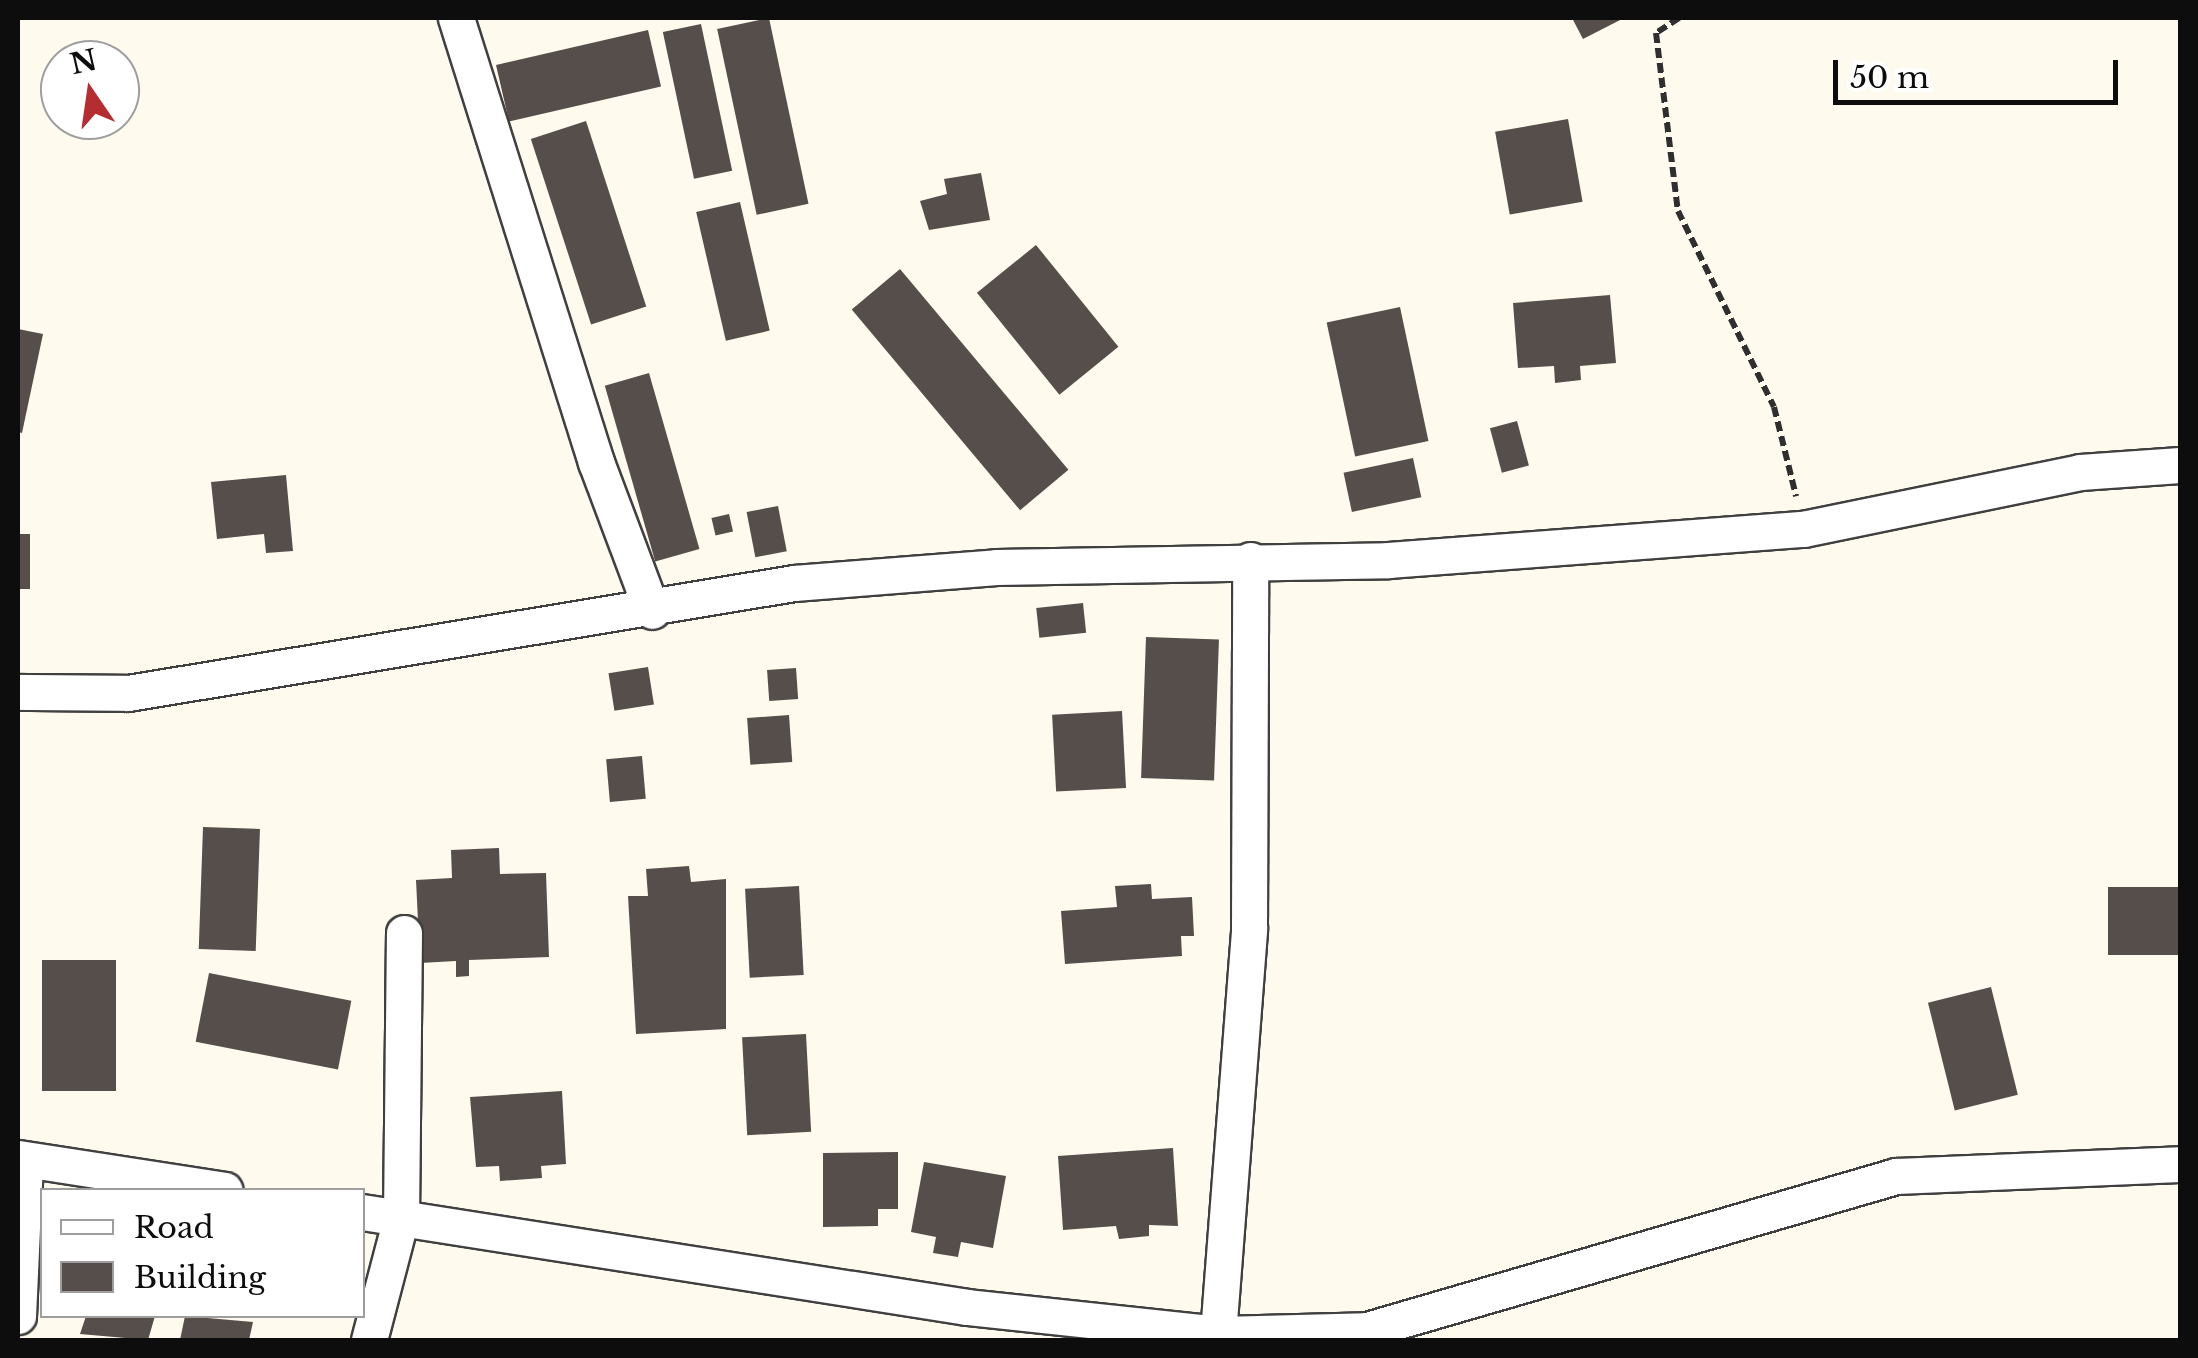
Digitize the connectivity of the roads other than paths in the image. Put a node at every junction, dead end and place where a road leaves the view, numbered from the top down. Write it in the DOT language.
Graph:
graph roads {
  1 [pos="456,18"];
  2 [pos="2180,465"];
  3 [pos="1250,560"];
  4 [pos="652,610"];
  5 [pos="18,692"];
  6 [pos="404,933"];
  7 [pos="21,1159"];
  8 [pos="2180,1164"];
  9 [pos="212,1188"];
  10 [pos="365,1212"];
  11 [pos="401,1218"];
  12 [pos="18,1316"];
  13 [pos="1218,1334"];
  14 [pos="369,1340"];
  1 -- 4 [label="street"];
  2 -- 3 [label="street"];
  3 -- 4 [label="street"];
  3 -- 13 [label="street"];
  4 -- 5 [label="street"];
  6 -- 11 [label="street"];
  7 -- 9 [label="street"];
  7 -- 12 [label="street"];
  8 -- 13 [label="street"];
  10 -- 11 [label="street"];
  11 -- 13 [label="street"];
  11 -- 14 [label="street"];
}
